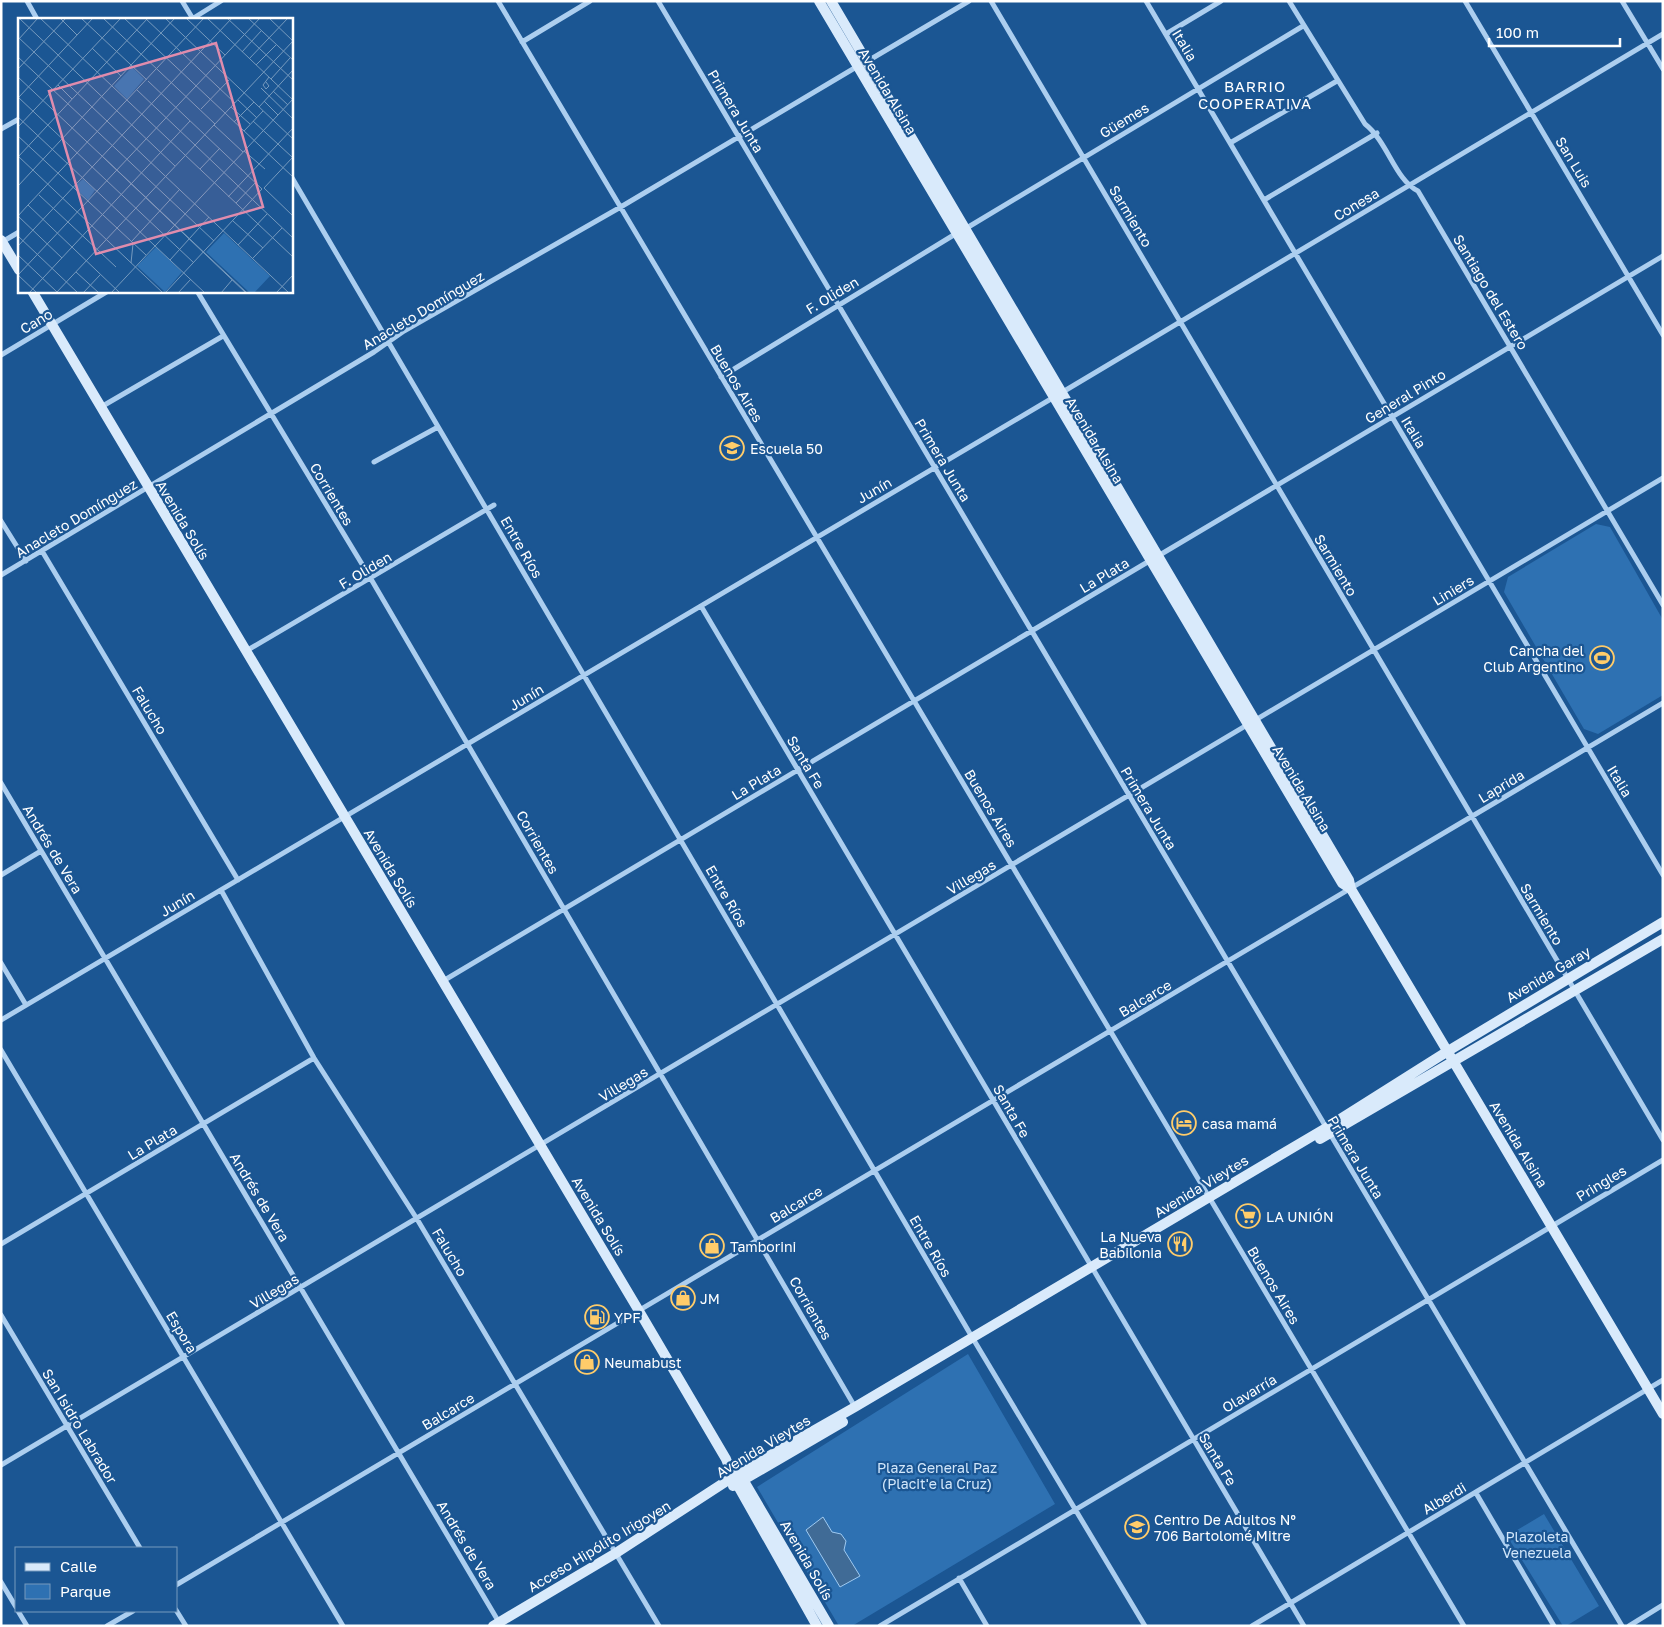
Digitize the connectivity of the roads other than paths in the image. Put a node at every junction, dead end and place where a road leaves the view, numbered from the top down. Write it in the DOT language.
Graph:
graph roads {
  1 [pos="27,1"];
  2 [pos="182,1"];
  3 [pos="221,1"];
  4 [pos="498,1"];
  5 [pos="590,1"];
  6 [pos="658,1"];
  7 [pos="819,1"];
  8 [pos="831,1"];
  9 [pos="969,1"];
  10 [pos="991,1"];
  11 [pos="1146,1"];
  12 [pos="1221,1"];
  13 [pos="1289,1"];
  14 [pos="1465,1"];
  15 [pos="1622,1"];
  16 [pos="1293,4"];
  17 [pos="36,18"];
  18 [pos="192,18"];
  19 [pos="195,18"];
  20 [pos="1304,26"];
  21 [pos="1166,34"];
  22 [pos="1663,34"];
  23 [pos="522,42"];
  24 [pos="1648,43"];
  25 [pos="862,64"];
  26 [pos="1663,69"];
  27 [pos="1337,81"];
  28 [pos="1198,89"];
  29 [pos="1531,113"];
  30 [pos="18,120"];
  31 [pos="1,129"];
  32 [pos="1377,133"];
  33 [pos="738,137"];
  34 [pos="1230,143"];
  35 [pos="1084,158"];
  36 [pos="292,179"];
  37 [pos="1408,186"];
  38 [pos="1264,200"];
  39 [pos="619,208"];
  40 [pos="961,231"];
  41 [pos="18,233"];
  42 [pos="2,241"];
  43 [pos="1295,253"];
  44 [pos="1663,256"];
  45 [pos="18,268"];
  46 [pos="1628,277"];
  47 [pos="33,292"];
  48 [pos="106,292"];
  49 [pos="198,292"];
  50 [pos="838,304"];
  51 [pos="1180,322"];
  52 [pos="52,325"];
  53 [pos="1663,335"];
  54 [pos="223,336"];
  55 [pos="388,342"];
  56 [pos="1510,347"];
  57 [pos="1,355"];
  58 [pos="720,377"];
  59 [pos="1058,395"];
  60 [pos="100,408"];
  61 [pos="271,414"];
  62 [pos="1392,417"];
  63 [pos="438,427"];
  64 [pos="374,462"];
  65 [pos="934,467"];
  66 [pos="1663,478"];
  67 [pos="1277,486"];
  68 [pos="148,488"];
  69 [pos="494,505"];
  70 [pos="487,510"];
  71 [pos="1607,511"];
  72 [pos="1,521"];
  73 [pos="817,536"];
  74 [pos="42,551"];
  75 [pos="1154,558"];
  76 [pos="26,561"];
  77 [pos="1,575"];
  78 [pos="371,580"];
  79 [pos="1489,582"];
  80 [pos="1663,605"];
  81 [pos="701,606"];
  82 [pos="1031,631"];
  83 [pos="1374,650"];
  84 [pos="246,652"];
  85 [pos="584,676"];
  86 [pos="915,701"];
  87 [pos="1663,703"];
  88 [pos="1251,723"];
  89 [pos="468,745"];
  90 [pos="1588,748"];
  91 [pos="798,770"];
  92 [pos="1,784"];
  93 [pos="1129,796"];
  94 [pos="344,817"];
  95 [pos="1472,817"];
  96 [pos="681,840"];
  97 [pos="42,851"];
  98 [pos="1012,865"];
  99 [pos="1,875"];
  100 [pos="1663,875"];
  101 [pos="238,880"];
  102 [pos="1351,889"];
  103 [pos="221,890"];
  104 [pos="564,909"];
  105 [pos="1663,922"];
  106 [pos="895,935"];
  107 [pos="1663,939"];
  108 [pos="106,959"];
  109 [pos="1228,962"];
  110 [pos="1,963"];
  111 [pos="1567,979"];
  112 [pos="442,982"];
  113 [pos="1575,991"];
  114 [pos="26,1005"];
  115 [pos="777,1005"];
  116 [pos="1,1020"];
  117 [pos="1111,1031"];
  118 [pos="1,1050"];
  119 [pos="1448,1051"];
  120 [pos="314,1058"];
  121 [pos="1455,1061"];
  122 [pos="661,1074"];
  123 [pos="993,1101"];
  124 [pos="204,1124"];
  125 [pos="1327,1131"];
  126 [pos="1663,1140"];
  127 [pos="541,1146"];
  128 [pos="1663,1160"];
  129 [pos="875,1171"];
  130 [pos="86,1194"];
  131 [pos="1210,1199"];
  132 [pos="417,1220"];
  133 [pos="1552,1226"];
  134 [pos="758,1240"];
  135 [pos="1,1244"];
  136 [pos="1092,1270"];
  137 [pos="301,1288"];
  138 [pos="1428,1299"];
  139 [pos="639,1311"];
  140 [pos="1,1315"];
  141 [pos="973,1339"];
  142 [pos="184,1358"];
  143 [pos="1311,1369"];
  144 [pos="1663,1380"];
  145 [pos="515,1384"];
  146 [pos="1648,1389"];
  147 [pos="855,1407"];
  148 [pos="1663,1414"];
  149 [pos="67,1426"];
  150 [pos="1194,1439"];
  151 [pos="399,1453"];
  152 [pos="1525,1463"];
  153 [pos="1,1465"];
  154 [pos="739,1479"];
  155 [pos="718,1488"];
  156 [pos="1476,1492"];
  157 [pos="1075,1509"];
  158 [pos="282,1522"];
  159 [pos="1409,1532"];
  160 [pos="139,1547"];
  161 [pos="616,1553"];
  162 [pos="959,1578"];
  163 [pos="1,1582"];
  164 [pos="178,1584"];
  165 [pos="1291,1603"];
  166 [pos="1663,1605"];
  167 [pos="15,1606"];
  168 [pos="19,1612"];
  169 [pos="131,1612"];
  170 [pos="177,1612"];
  171 [pos="498,1624"];
  172 [pos="27,1626"];
  173 [pos="107,1626"];
  174 [pos="186,1626"];
  175 [pos="344,1626"];
  176 [pos="659,1626"];
  177 [pos="817,1626"];
  178 [pos="829,1626"];
  179 [pos="880,1626"];
  180 [pos="988,1626"];
  181 [pos="1145,1626"];
  182 [pos="1252,1626"];
  183 [pos="1304,1626"];
  184 [pos="1464,1626"];
  185 [pos="1554,1626"];
  186 [pos="1622,1626"];
  187 [pos="1629,1626"];
  1 -- 17 [label="street"];
  2 -- 18 [label="street"];
  3 -- 19 [label="street"];
  4 -- 23 [label="street, Buenos Aires"];
  5 -- 23 [label="street"];
  6 -- 33 [label="street, Primera Junta"];
  7 -- 25 [label="street, Avenida Alsina"];
  8 -- 25 [label="street, Avenida Alsina"];
  9 -- 25 [label="street, Anacleto Domínguez"];
  10 -- 35 [label="street, Sarmiento"];
  11 -- 21 [label="street, Italia"];
  12 -- 21 [label="street"];
  13 -- 16 [label="street, Santiago del Estero"];
  14 -- 29 [label="street, San Luis"];
  15 -- 24 [label="street"];
  16 -- 20 [label="street, Santiago del Estero"];
  20 -- 27 [label="street, Santiago del Estero"];
  20 -- 28 [label="street, Güemes"];
  21 -- 28 [label="street, Italia"];
  22 -- 24 [label="street, Conesa"];
  23 -- 39 [label="street, Buenos Aires"];
  24 -- 26 [label="street"];
  24 -- 29 [label="street, Conesa"];
  25 -- 33 [label="street, Anacleto Domínguez"];
  25 -- 40 [label="street, Avenida Alsina"];
  27 -- 32 [label="street, Santiago del Estero"];
  27 -- 34 [label="street"];
  28 -- 34 [label="street, Italia"];
  28 -- 35 [label="street, Güemes"];
  29 -- 37 [label="street, Conesa"];
  29 -- 46 [label="street, San Luis"];
  30 -- 31 [label="street"];
  32 -- 37 [label="street, Santiago del Estero"];
  32 -- 38 [label="street"];
  33 -- 39 [label="street, Anacleto Domínguez"];
  33 -- 50 [label="street, Primera Junta"];
  34 -- 38 [label="street, Italia"];
  35 -- 40 [label="street, Güemes"];
  35 -- 51 [label="street, Sarmiento"];
  36 -- 55 [label="street, Entre Ríos"];
  37 -- 43 [label="street, Conesa"];
  37 -- 56 [label="street, Santiago del Estero"];
  38 -- 43 [label="street, Italia"];
  39 -- 55 [label="street, Anacleto Domínguez"];
  39 -- 58 [label="street, Buenos Aires"];
  40 -- 50 [label="street, F. Oliden"];
  40 -- 59 [label="street, Avenida Alsina"];
  41 -- 42 [label="street"];
  42 -- 45 [label="street"];
  43 -- 51 [label="street, Conesa"];
  43 -- 62 [label="street, Italia"];
  44 -- 46 [label="street, General Pinto"];
  46 -- 53 [label="street, San Luis"];
  46 -- 56 [label="street, General Pinto"];
  47 -- 52 [label="street, Avenida Solís"];
  48 -- 52 [label="street, Cano"];
  49 -- 54 [label="street, Corrientes"];
  50 -- 58 [label="street, F. Oliden"];
  50 -- 65 [label="street, Primera Junta"];
  51 -- 59 [label="street, Conesa"];
  51 -- 67 [label="street, Sarmiento"];
  52 -- 57 [label="street, Cano"];
  52 -- 60 [label="street, Avenida Solís"];
  54 -- 60 [label="street"];
  54 -- 61 [label="street, Corrientes"];
  55 -- 61 [label="street, Anacleto Domínguez"];
  55 -- 63 [label="street, Entre Ríos"];
  56 -- 62 [label="street, General Pinto"];
  56 -- 71 [label="street, Santiago del Estero"];
  58 -- 73 [label="street, Buenos Aires"];
  59 -- 65 [label="street, Junín"];
  59 -- 75 [label="street, Avenida Alsina"];
  60 -- 68 [label="street, Avenida Solís"];
  61 -- 68 [label="street, Anacleto Domínguez"];
  61 -- 78 [label="street, Corrientes"];
  62 -- 67 [label="street, General Pinto"];
  62 -- 79 [label="street, Italia"];
  63 -- 64 [label="street"];
  63 -- 70 [label="street, Entre Ríos"];
  65 -- 73 [label="street, Junín"];
  65 -- 82 [label="street, Primera Junta"];
  66 -- 71 [label="street, Liniers"];
  67 -- 75 [label="street, General Pinto"];
  67 -- 83 [label="street, Sarmiento"];
  68 -- 74 [label="street, Anacleto Domínguez"];
  68 -- 84 [label="street, Avenida Solís"];
  69 -- 70 [label="street, F. Oliden"];
  70 -- 78 [label="street, F. Oliden"];
  70 -- 85 [label="street, Entre Ríos"];
  71 -- 79 [label="street, Liniers"];
  71 -- 80 [label="street, Santiago del Estero"];
  72 -- 76 [label="street"];
  73 -- 81 [label="street, Junín"];
  73 -- 86 [label="street, Buenos Aires"];
  74 -- 76 [label="street, Anacleto Domínguez"];
  74 -- 101 [label="street, Falucho"];
  75 -- 82 [label="street, La Plata"];
  75 -- 88 [label="street, Avenida Alsina"];
  76 -- 77 [label="street, Anacleto Domínguez"];
  78 -- 84 [label="street, F. Oliden"];
  78 -- 89 [label="street, Corrientes"];
  79 -- 83 [label="street, Liniers"];
  79 -- 90 [label="street, Italia"];
  81 -- 85 [label="street, Junín"];
  81 -- 91 [label="street, Santa Fe"];
  82 -- 86 [label="street, La Plata"];
  82 -- 93 [label="street, Primera Junta"];
  83 -- 88 [label="street, Liniers"];
  83 -- 95 [label="street, Sarmiento"];
  84 -- 94 [label="street, Avenida Solís"];
  85 -- 89 [label="street, Junín"];
  85 -- 96 [label="street, Entre Ríos"];
  86 -- 91 [label="street, La Plata"];
  86 -- 98 [label="street, Buenos Aires"];
  87 -- 90 [label="street, Laprida"];
  88 -- 93 [label="street, Villegas"];
  88 -- 102 [label="street, Avenida Alsina"];
  89 -- 94 [label="street, Junín"];
  89 -- 104 [label="street, Corrientes"];
  90 -- 95 [label="street, Laprida"];
  90 -- 100 [label="street, Italia"];
  91 -- 96 [label="street, La Plata"];
  91 -- 106 [label="street, Santa Fe"];
  92 -- 97 [label="street, Andrés de Vera"];
  93 -- 98 [label="street, Villegas"];
  93 -- 109 [label="street, Primera Junta"];
  94 -- 101 [label="street, Junín"];
  94 -- 112 [label="street, Avenida Solís"];
  95 -- 102 [label="street, Laprida"];
  95 -- 111 [label="street, Sarmiento"];
  96 -- 104 [label="street, La Plata"];
  96 -- 115 [label="street, Entre Ríos"];
  97 -- 99 [label="street"];
  97 -- 108 [label="street, Andrés de Vera"];
  98 -- 106 [label="street, Villegas"];
  98 -- 117 [label="street, Buenos Aires"];
  101 -- 103 [label="street, Junín"];
  102 -- 109 [label="street, Balcarce"];
  102 -- 119 [label="street, Avenida Alsina"];
  103 -- 108 [label="street, Junín"];
  103 -- 120 [label="street, Falucho"];
  104 -- 112 [label="street, La Plata"];
  104 -- 122 [label="street, Corrientes"];
  105 -- 111 [label="street, Avenida Garay"];
  106 -- 115 [label="street, Villegas"];
  106 -- 123 [label="street, Santa Fe"];
  107 -- 113 [label="street, Avenida Garay"];
  108 -- 114 [label="street, Junín"];
  108 -- 124 [label="street, Andrés de Vera"];
  109 -- 117 [label="street, Balcarce"];
  109 -- 125 [label="street, Primera Junta"];
  110 -- 114 [label="street"];
  111 -- 113 [label="street, Sarmiento"];
  111 -- 119 [label="street, Avenida Garay"];
  112 -- 127 [label="street, Avenida Solís"];
  113 -- 121 [label="street, Avenida Garay"];
  113 -- 126 [label="street, Sarmiento"];
  114 -- 116 [label="street, Junín"];
  115 -- 122 [label="street, Villegas"];
  115 -- 129 [label="street, Entre Ríos"];
  117 -- 123 [label="street, Balcarce"];
  117 -- 131 [label="street, Buenos Aires"];
  118 -- 130 [label="street, Espora"];
  119 -- 121 [label="street, Avenida Alsina"];
  119 -- 125 [label="street, Avenida Vieytes"];
  120 -- 124 [label="street, La Plata"];
  120 -- 132 [label="street, Falucho"];
  121 -- 125 [label="street, Avenida Vieytes"];
  121 -- 133 [label="street, Avenida Alsina"];
  122 -- 127 [label="street, Villegas"];
  122 -- 134 [label="street, Corrientes"];
  123 -- 129 [label="street, Balcarce"];
  123 -- 136 [label="street, Santa Fe"];
  124 -- 130 [label="street, La Plata"];
  124 -- 137 [label="street, Andrés de Vera"];
  125 -- 131 [label="street, Avenida Vieytes"];
  125 -- 138 [label="street, Primera Junta"];
  127 -- 132 [label="street, Villegas"];
  127 -- 139 [label="street, Avenida Solís"];
  128 -- 133 [label="street, Pringles"];
  129 -- 134 [label="street, Balcarce"];
  129 -- 141 [label="street, Entre Ríos"];
  130 -- 135 [label="street, La Plata"];
  130 -- 142 [label="street, Espora"];
  131 -- 136 [label="street, Avenida Vieytes"];
  131 -- 143 [label="street, Buenos Aires"];
  132 -- 137 [label="street, Villegas"];
  132 -- 145 [label="street, Falucho"];
  133 -- 138 [label="street, Olavarría"];
  133 -- 146 [label="street, Avenida Alsina"];
  134 -- 139 [label="street, Balcarce"];
  134 -- 147 [label="street, Corrientes"];
  136 -- 141 [label="street, Avenida Vieytes"];
  136 -- 150 [label="street, Santa Fe"];
  137 -- 142 [label="street, Villegas"];
  137 -- 151 [label="street, Andrés de Vera"];
  138 -- 143 [label="street, Olavarría"];
  138 -- 152 [label="street, Primera Junta"];
  139 -- 145 [label="street, Balcarce"];
  139 -- 154 [label="street, Avenida Solís"];
  140 -- 149 [label="street, San Isidro Labrador"];
  141 -- 147 [label="street, Avenida Vieytes"];
  141 -- 154 [label="street, Avenida Vieytes"];
  141 -- 157 [label="street, Entre Ríos"];
  142 -- 149 [label="street, Villegas"];
  142 -- 158 [label="street, Espora"];
  143 -- 150 [label="street, Olavarría"];
  143 -- 159 [label="street, Buenos Aires"];
  144 -- 146 [label="street, Alberdi"];
  145 -- 151 [label="street, Balcarce"];
  145 -- 161 [label="street, Falucho"];
  146 -- 148 [label="street, Avenida Alsina"];
  146 -- 152 [label="street, Alberdi"];
  147 -- 154 [label="street, Avenida Vieytes"];
  149 -- 153 [label="street, Villegas"];
  149 -- 160 [label="street, San Isidro Labrador"];
  150 -- 157 [label="street, Olavarría"];
  150 -- 165 [label="street, Santa Fe"];
  151 -- 158 [label="street, Balcarce"];
  151 -- 171 [label="street, Andrés de Vera"];
  152 -- 156 [label="street, Alberdi"];
  152 -- 186 [label="street, Primera Junta"];
  154 -- 155 [label="street, Avenida Vieytes"];
  154 -- 177 [label="street, Avenida Solís"];
  154 -- 178 [label="street, Avenida Solís"];
  155 -- 161 [label="street, Acceso Hipólito Irigoyen"];
  156 -- 159 [label="street, Alberdi"];
  156 -- 185 [label="street"];
  157 -- 162 [label="street, Olavarría"];
  157 -- 181 [label="street, Entre Ríos"];
  158 -- 164 [label="street, Balcarce"];
  158 -- 175 [label="street, Espora"];
  159 -- 165 [label="street, Alberdi"];
  159 -- 184 [label="street, Buenos Aires"];
  161 -- 171 [label="street, Acceso Hipólito Irigoyen"];
  161 -- 176 [label="street, Falucho"];
  162 -- 179 [label="street, Olavarría"];
  162 -- 180 [label="street"];
  163 -- 167 [label="street"];
  165 -- 182 [label="street, Alberdi"];
  165 -- 183 [label="street, Santa Fe"];
  166 -- 187 [label="street"];
  168 -- 172 [label="street"];
  169 -- 173 [label="street"];
  170 -- 174 [label="street"];
}
